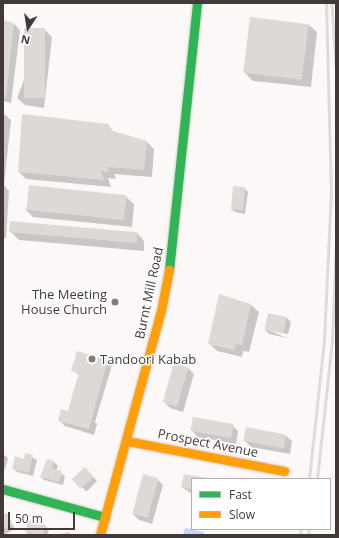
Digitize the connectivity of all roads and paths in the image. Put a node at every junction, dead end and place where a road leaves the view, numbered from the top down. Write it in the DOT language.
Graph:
graph roads {
  1 [pos="197,3"];
  2 [pos="127,441"];
  3 [pos="284,471"];
  4 [pos="3,489"];
  5 [pos="105,517"];
  6 [pos="100,535"];
  1 -- 2 [label="main road, Burnt Mill Road"];
  2 -- 3 [label="main road, Prospect Avenue"];
  2 -- 5 [label="main road, Burnt Mill Road"];
  4 -- 5 [label="main road"];
  5 -- 6 [label="main road, Burnt Mill Road"];
}
